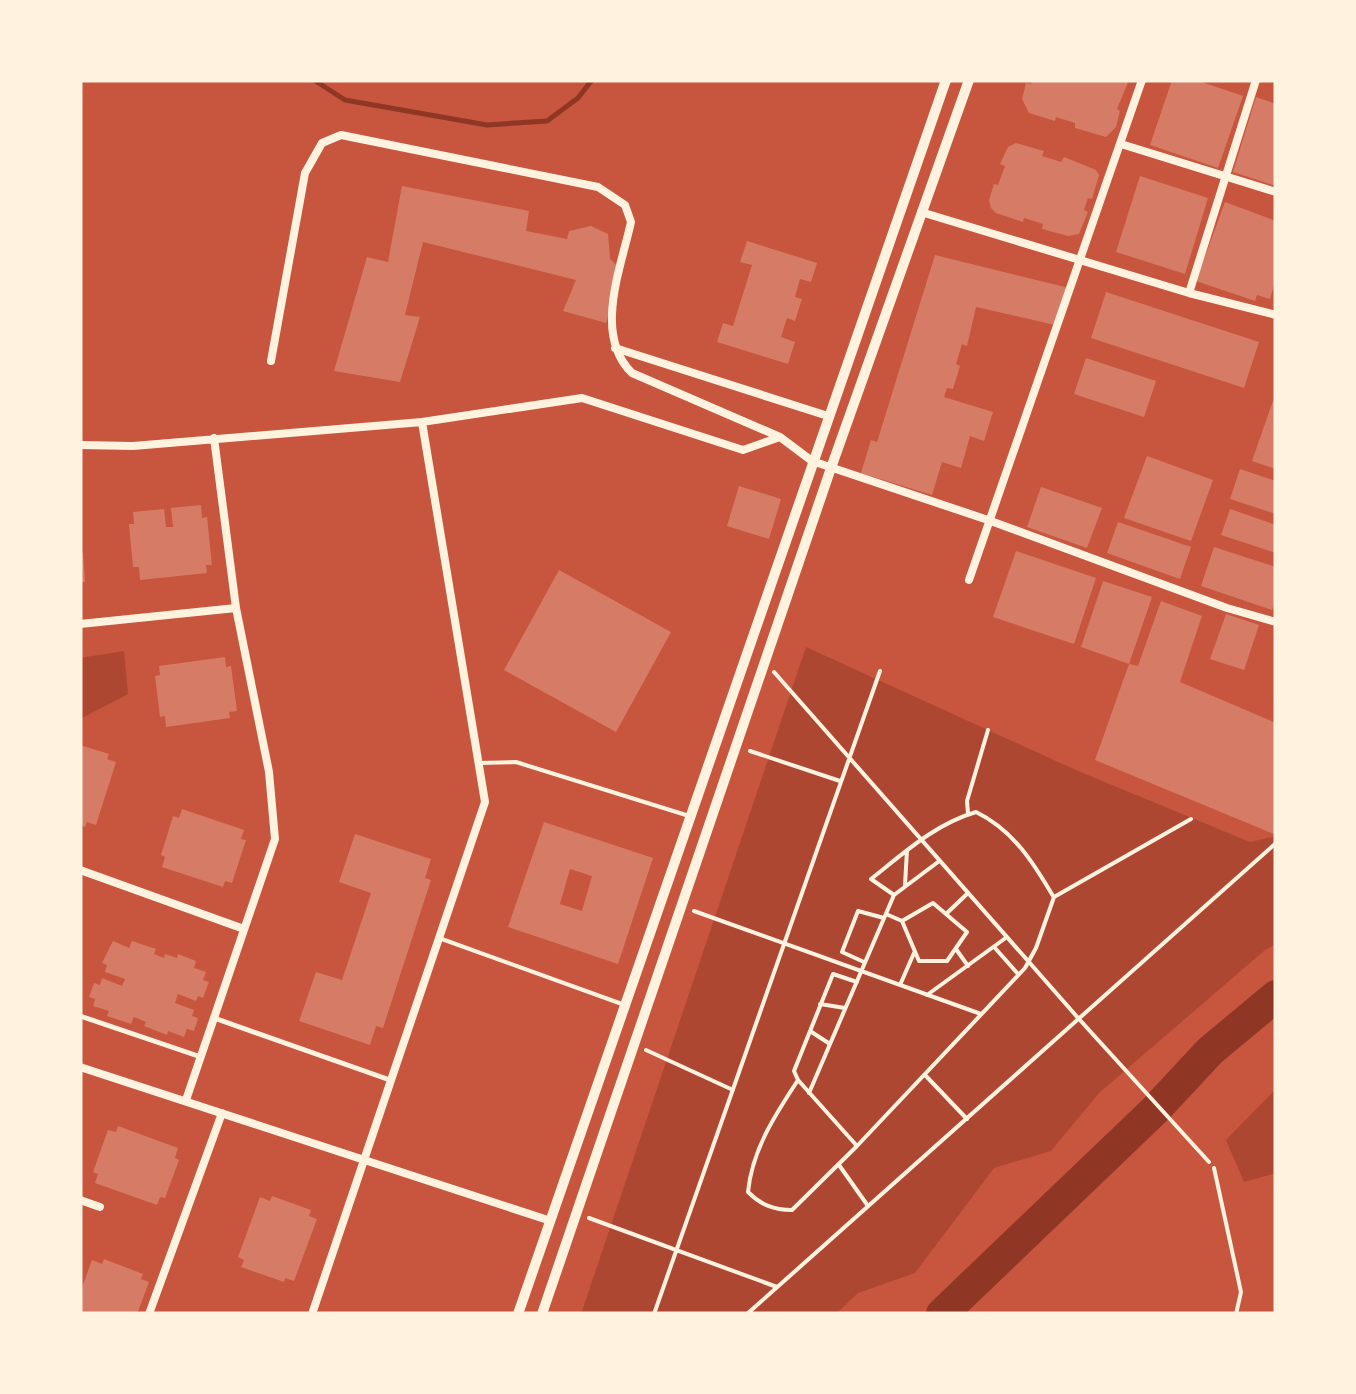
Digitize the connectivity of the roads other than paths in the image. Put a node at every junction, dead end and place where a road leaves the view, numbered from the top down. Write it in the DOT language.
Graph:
graph roads {
  1 [pos="946,80"];
  2 [pos="969,80"];
  3 [pos="1142,80"];
  4 [pos="1256,80"];
  5 [pos="1121,144"];
  6 [pos="1225,178"];
  7 [pos="1276,192"];
  8 [pos="921,212"];
  9 [pos="1082,258"];
  10 [pos="1189,293"];
  11 [pos="1276,316"];
  12 [pos="615,348"];
  13 [pos="271,361"];
  14 [pos="828,416"];
  15 [pos="422,422"];
  16 [pos="214,438"];
  17 [pos="780,438"];
  18 [pos="80,445"];
  19 [pos="812,461"];
  20 [pos="831,468"];
  21 [pos="988,520"];
  22 [pos="969,580"];
  23 [pos="236,608"];
  24 [pos="1276,622"];
  25 [pos="80,624"];
  26 [pos="478,763"];
  27 [pos="691,816"];
  28 [pos="80,870"];
  29 [pos="244,928"];
  30 [pos="439,938"];
  31 [pos="627,1005"];
  32 [pos="80,1016"];
  33 [pos="214,1018"];
  34 [pos="200,1057"];
  35 [pos="80,1066"];
  36 [pos="391,1080"];
  37 [pos="186,1100"];
  38 [pos="222,1112"];
  39 [pos="364,1160"];
  40 [pos="1214,1168"];
  41 [pos="80,1200"];
  42 [pos="100,1207"];
  43 [pos="551,1221"];
  44 [pos="149,1314"];
  45 [pos="312,1314"];
  46 [pos="518,1314"];
  47 [pos="542,1314"];
  48 [pos="1236,1314"];
  1 -- 14 [label="main road"];
  2 -- 8 [label="main road"];
  3 -- 5 [label="street"];
  4 -- 6 [label="street"];
  5 -- 6 [label="street"];
  5 -- 9 [label="street"];
  6 -- 7 [label="street"];
  6 -- 10 [label="street"];
  8 -- 9 [label="street"];
  8 -- 20 [label="main road"];
  9 -- 10 [label="street"];
  9 -- 21 [label="street"];
  10 -- 11 [label="street"];
  12 -- 13 [label="street"];
  12 -- 14 [label="street"];
  12 -- 17 [label="street"];
  14 -- 19 [label="main road"];
  15 -- 16 [label="street"];
  15 -- 17 [label="street"];
  15 -- 26 [label="street"];
  16 -- 18 [label="street"];
  16 -- 23 [label="street"];
  17 -- 19 [label="street"];
  19 -- 20 [label="street"];
  19 -- 27 [label="main road"];
  20 -- 21 [label="street"];
  20 -- 47 [label="main road"];
  21 -- 22 [label="street"];
  21 -- 24 [label="street"];
  23 -- 25 [label="street"];
  23 -- 29 [label="street"];
  26 -- 27 [label="lane"];
  26 -- 30 [label="street"];
  27 -- 31 [label="main road"];
  28 -- 29 [label="street"];
  29 -- 33 [label="street"];
  30 -- 31 [label="lane"];
  30 -- 36 [label="street"];
  31 -- 43 [label="main road"];
  32 -- 34 [label="street"];
  33 -- 34 [label="street"];
  33 -- 36 [label="street"];
  34 -- 37 [label="street"];
  35 -- 37 [label="street"];
  36 -- 39 [label="street"];
  37 -- 38 [label="street"];
  38 -- 39 [label="street"];
  38 -- 44 [label="street"];
  39 -- 43 [label="street"];
  39 -- 45 [label="street"];
  40 -- 48 [label="lane"];
  41 -- 42 [label="street"];
  43 -- 46 [label="main road"];
}
